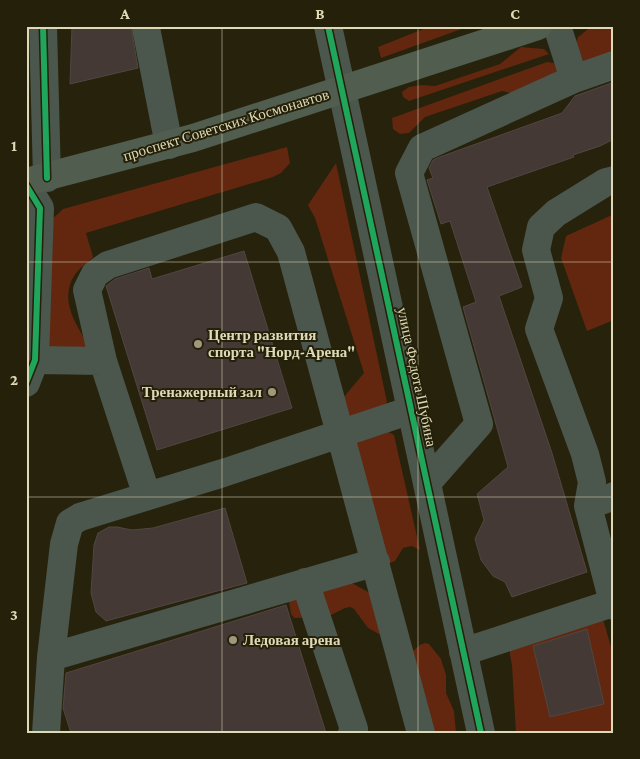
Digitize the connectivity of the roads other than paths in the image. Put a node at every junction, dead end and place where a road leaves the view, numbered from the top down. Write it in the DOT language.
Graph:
graph roads {
  1 [pos="43,26"];
  2 [pos="328,26"];
  3 [pos="538,26"];
  4 [pos="557,26"];
  5 [pos="146,28"];
  6 [pos="614,65"];
  7 [pos="574,79"];
  8 [pos="341,89"];
  9 [pos="168,145"];
  10 [pos="614,180"];
  11 [pos="33,182"];
  12 [pos="103,361"];
  13 [pos="31,372"];
  14 [pos="411,410"];
  15 [pos="341,433"];
  16 [pos="427,483"];
  17 [pos="147,496"];
  18 [pos="614,496"];
  19 [pos="588,506"];
  20 [pos="376,562"];
  21 [pos="305,582"];
  22 [pos="613,605"];
  23 [pos="463,652"];
  24 [pos="51,657"];
  25 [pos="46,733"];
  26 [pos="352,733"];
  27 [pos="421,733"];
  28 [pos="481,733"];
  1 -- 11 [label="street"];
  2 -- 8 [label="street, улица Федота Шубина"];
  3 -- 8 [label="main road, проспект Советских Космонавтов"];
  4 -- 7 [label="street"];
  5 -- 9 [label="street"];
  6 -- 7 [label="street"];
  7 -- 16 [label="street"];
  8 -- 9 [label="main road, проспект Советских Космонавтов"];
  8 -- 14 [label="street, улица Федота Шубина"];
  9 -- 11 [label="main road, проспект Советских Космонавтов"];
  10 -- 19 [label="street"];
  11 -- 13 [label="street"];
  12 -- 13 [label="street"];
  12 -- 15 [label="street"];
  12 -- 17 [label="street"];
  14 -- 15 [label="street"];
  14 -- 16 [label="street, улица Федота Шубина"];
  15 -- 17 [label="street"];
  15 -- 20 [label="street"];
  16 -- 23 [label="street, улица Федота Шубина"];
  17 -- 24 [label="street"];
  18 -- 19 [label="street"];
  19 -- 22 [label="street"];
  20 -- 21 [label="street"];
  20 -- 27 [label="street"];
  21 -- 24 [label="street"];
  21 -- 26 [label="street"];
  22 -- 23 [label="street"];
  23 -- 28 [label="street, улица Федота Шубина"];
  24 -- 25 [label="street"];
}
